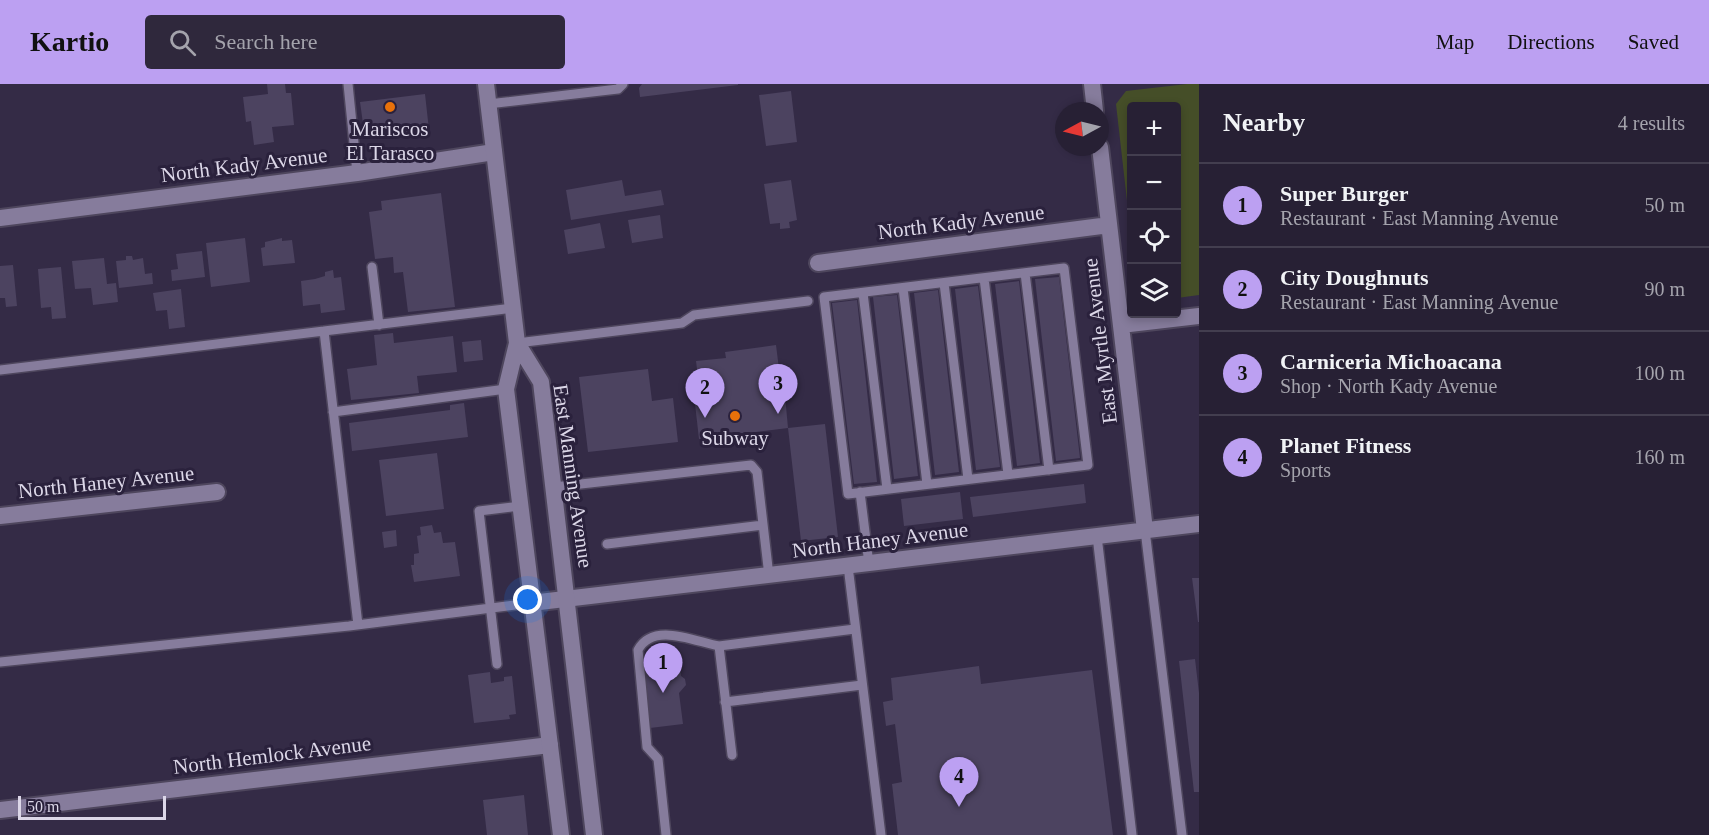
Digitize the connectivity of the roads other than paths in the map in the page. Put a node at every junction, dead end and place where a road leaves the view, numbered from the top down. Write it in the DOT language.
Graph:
graph roads {
  1 [pos="348,84"];
  2 [pos="486,84"];
  3 [pos="623,84"];
  4 [pos="1092,84"];
  5 [pos="1094,102"];
  6 [pos="488,104"];
  7 [pos="494,152"];
  8 [pos="1101,156"];
  9 [pos="357,173"];
  10 [pos="0,218"];
  11 [pos="1109,225"];
  12 [pos="818,263"];
  13 [pos="372,267"];
  14 [pos="1025,273"];
  15 [pos="984,278"];
  16 [pos="945,283"];
  17 [pos="903,288"];
  18 [pos="863,292"];
  19 [pos="808,301"];
  20 [pos="513,308"];
  21 [pos="1199,316"];
  22 [pos="379,325"];
  23 [pos="1121,326"];
  24 [pos="324,331"];
  25 [pos="516,343"];
  26 [pos="0,370"];
  27 [pos="506,389"];
  28 [pos="333,412"];
  29 [pos="1049,470"];
  30 [pos="1008,474"];
  31 [pos="968,479"];
  32 [pos="927,484"];
  33 [pos="554,487"];
  34 [pos="887,489"];
  35 [pos="218,492"];
  36 [pos="860,492"];
  37 [pos="520,506"];
  38 [pos="0,516"];
  39 [pos="1199,524"];
  40 [pos="763,525"];
  41 [pos="1145,530"];
  42 [pos="1097,536"];
  43 [pos="607,544"];
  44 [pos="868,564"];
  45 [pos="848,566"];
  46 [pos="769,576"];
  47 [pos="567,599"];
  48 [pos="531,603"];
  49 [pos="491,609"];
  50 [pos="358,625"];
  51 [pos="855,629"];
  52 [pos="719,646"];
  53 [pos="0,662"];
  54 [pos="497,664"];
  55 [pos="862,685"];
  56 [pos="725,702"];
  57 [pos="550,746"];
  58 [pos="732,755"];
  59 [pos="0,810"];
  60 [pos="561,835"];
  61 [pos="594,835"];
  62 [pos="666,835"];
  63 [pos="881,835"];
  64 [pos="1132,835"];
  65 [pos="1182,835"];
  1 -- 9 [label="lane"];
  2 -- 6 [label="street, East Manning Avenue"];
  3 -- 6 [label="lane"];
  4 -- 5 [label="street"];
  6 -- 7 [label="street, East Manning Avenue"];
  7 -- 9 [label="street, North Kady Avenue"];
  7 -- 20 [label="street, East Manning Avenue"];
  8 -- 11 [label="street, East Myrtle Avenue"];
  9 -- 10 [label="street, North Kady Avenue"];
  11 -- 12 [label="street, North Kady Avenue"];
  11 -- 23 [label="street, East Myrtle Avenue"];
  13 -- 22 [label="lane"];
  14 -- 15 [label="lane"];
  14 -- 29 [label="lane"];
  14 -- 29 [label="lane"];
  15 -- 16 [label="lane"];
  15 -- 30 [label="lane"];
  16 -- 17 [label="lane"];
  16 -- 31 [label="lane"];
  17 -- 18 [label="lane"];
  17 -- 32 [label="lane"];
  18 -- 34 [label="lane"];
  18 -- 36 [label="lane"];
  19 -- 25 [label="lane"];
  20 -- 22 [label="lane"];
  20 -- 25 [label="street, East Manning Avenue"];
  21 -- 23 [label="street"];
  22 -- 24 [label="lane"];
  23 -- 41 [label="street, East Myrtle Avenue"];
  24 -- 26 [label="lane"];
  24 -- 28 [label="lane"];
  25 -- 27 [label="street, East Manning Avenue"];
  25 -- 33 [label="street, East Manning Avenue"];
  27 -- 28 [label="lane"];
  27 -- 37 [label="street, East Manning Avenue"];
  28 -- 50 [label="lane"];
  29 -- 30 [label="lane"];
  30 -- 31 [label="lane"];
  31 -- 32 [label="lane"];
  32 -- 34 [label="lane"];
  33 -- 40 [label="lane"];
  33 -- 47 [label="street, East Manning Avenue"];
  34 -- 36 [label="lane"];
  35 -- 38 [label="street, North Haney Avenue"];
  36 -- 44 [label="lane"];
  37 -- 48 [label="street, East Manning Avenue"];
  37 -- 49 [label="lane"];
  39 -- 41 [label="street, North Haney Avenue"];
  40 -- 43 [label="lane"];
  40 -- 46 [label="lane"];
  41 -- 42 [label="street, North Haney Avenue"];
  41 -- 65 [label="lane"];
  42 -- 44 [label="street, North Haney Avenue"];
  42 -- 64 [label="lane"];
  44 -- 45 [label="street, North Haney Avenue"];
  45 -- 46 [label="street, North Haney Avenue"];
  45 -- 51 [label="lane"];
  46 -- 47 [label="street, North Haney Avenue"];
  47 -- 48 [label="street, North Haney Avenue"];
  47 -- 61 [label="street, East Manning Avenue"];
  48 -- 49 [label="lane"];
  48 -- 57 [label="street, East Manning Avenue"];
  49 -- 50 [label="lane"];
  49 -- 54 [label="lane"];
  50 -- 53 [label="lane"];
  51 -- 52 [label="lane"];
  51 -- 55 [label="lane"];
  52 -- 56 [label="lane"];
  52 -- 62 [label="lane"];
  55 -- 56 [label="lane"];
  55 -- 63 [label="lane"];
  56 -- 58 [label="lane"];
  57 -- 59 [label="street, North Hemlock Avenue"];
  57 -- 60 [label="street, East Manning Avenue"];
}
